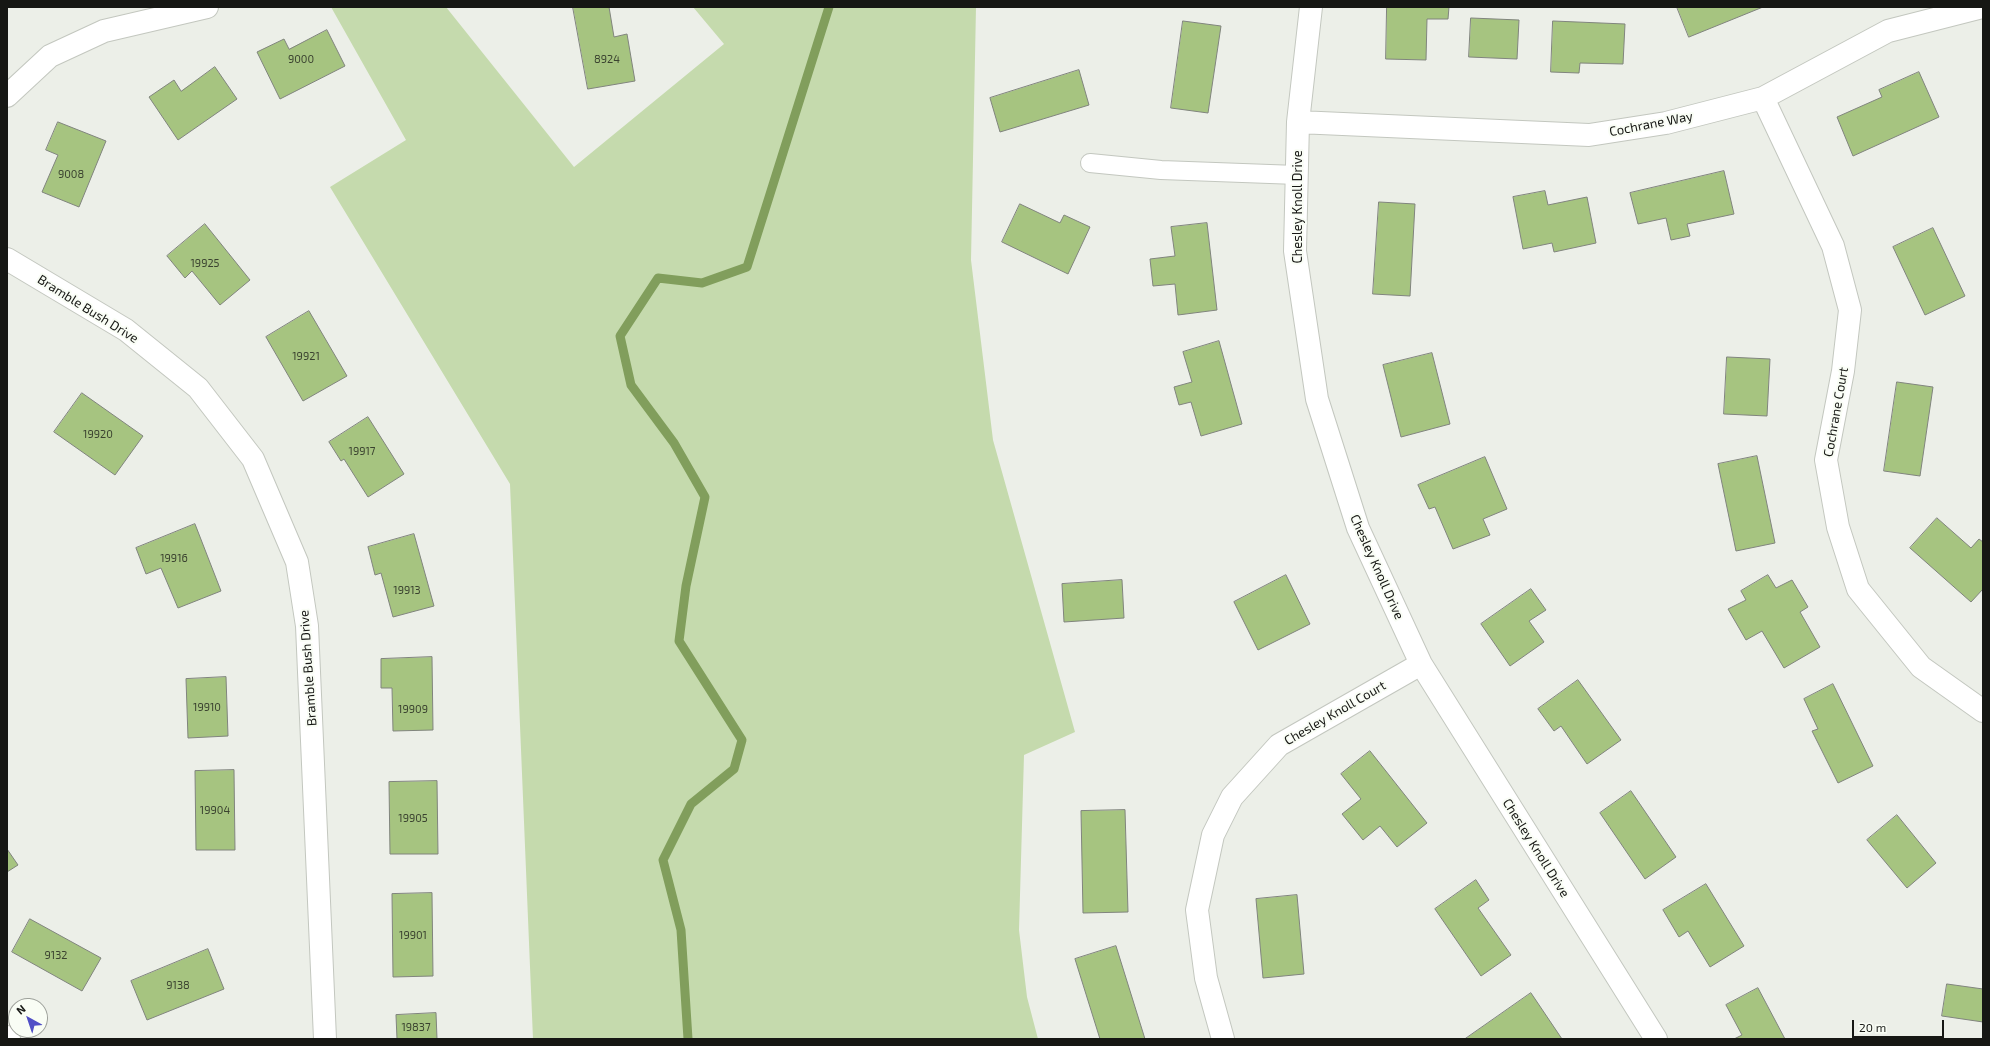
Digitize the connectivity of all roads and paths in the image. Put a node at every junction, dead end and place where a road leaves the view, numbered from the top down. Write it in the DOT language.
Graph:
graph roads {
  1 [pos="207,7"];
  2 [pos="1311,7"];
  3 [pos="1982,7"];
  4 [pos="7,96"];
  5 [pos="1763,98"];
  6 [pos="1298,122"];
  7 [pos="1090,163"];
  8 [pos="1297,175"];
  9 [pos="7,259"];
  10 [pos="1420,664"];
  11 [pos="1983,711"];
  12 [pos="7,1037"];
  13 [pos="9,1039"];
  14 [pos="325,1039"];
  15 [pos="1223,1039"];
  16 [pos="1656,1039"];
  1 -- 4 [label="street"];
  2 -- 6 [label="street, Chesley Knoll Drive"];
  3 -- 5 [label="street, Cochrane Way"];
  5 -- 6 [label="street, Cochrane Way"];
  5 -- 11 [label="street, Cochrane Court"];
  6 -- 8 [label="street, Chesley Knoll Drive"];
  7 -- 8 [label="lane"];
  8 -- 10 [label="street, Chesley Knoll Drive"];
  9 -- 14 [label="street, Bramble Bush Drive"];
  10 -- 15 [label="street, Chesley Knoll Court"];
  10 -- 16 [label="street, Chesley Knoll Drive"];
  12 -- 13 [label="street"];
}
